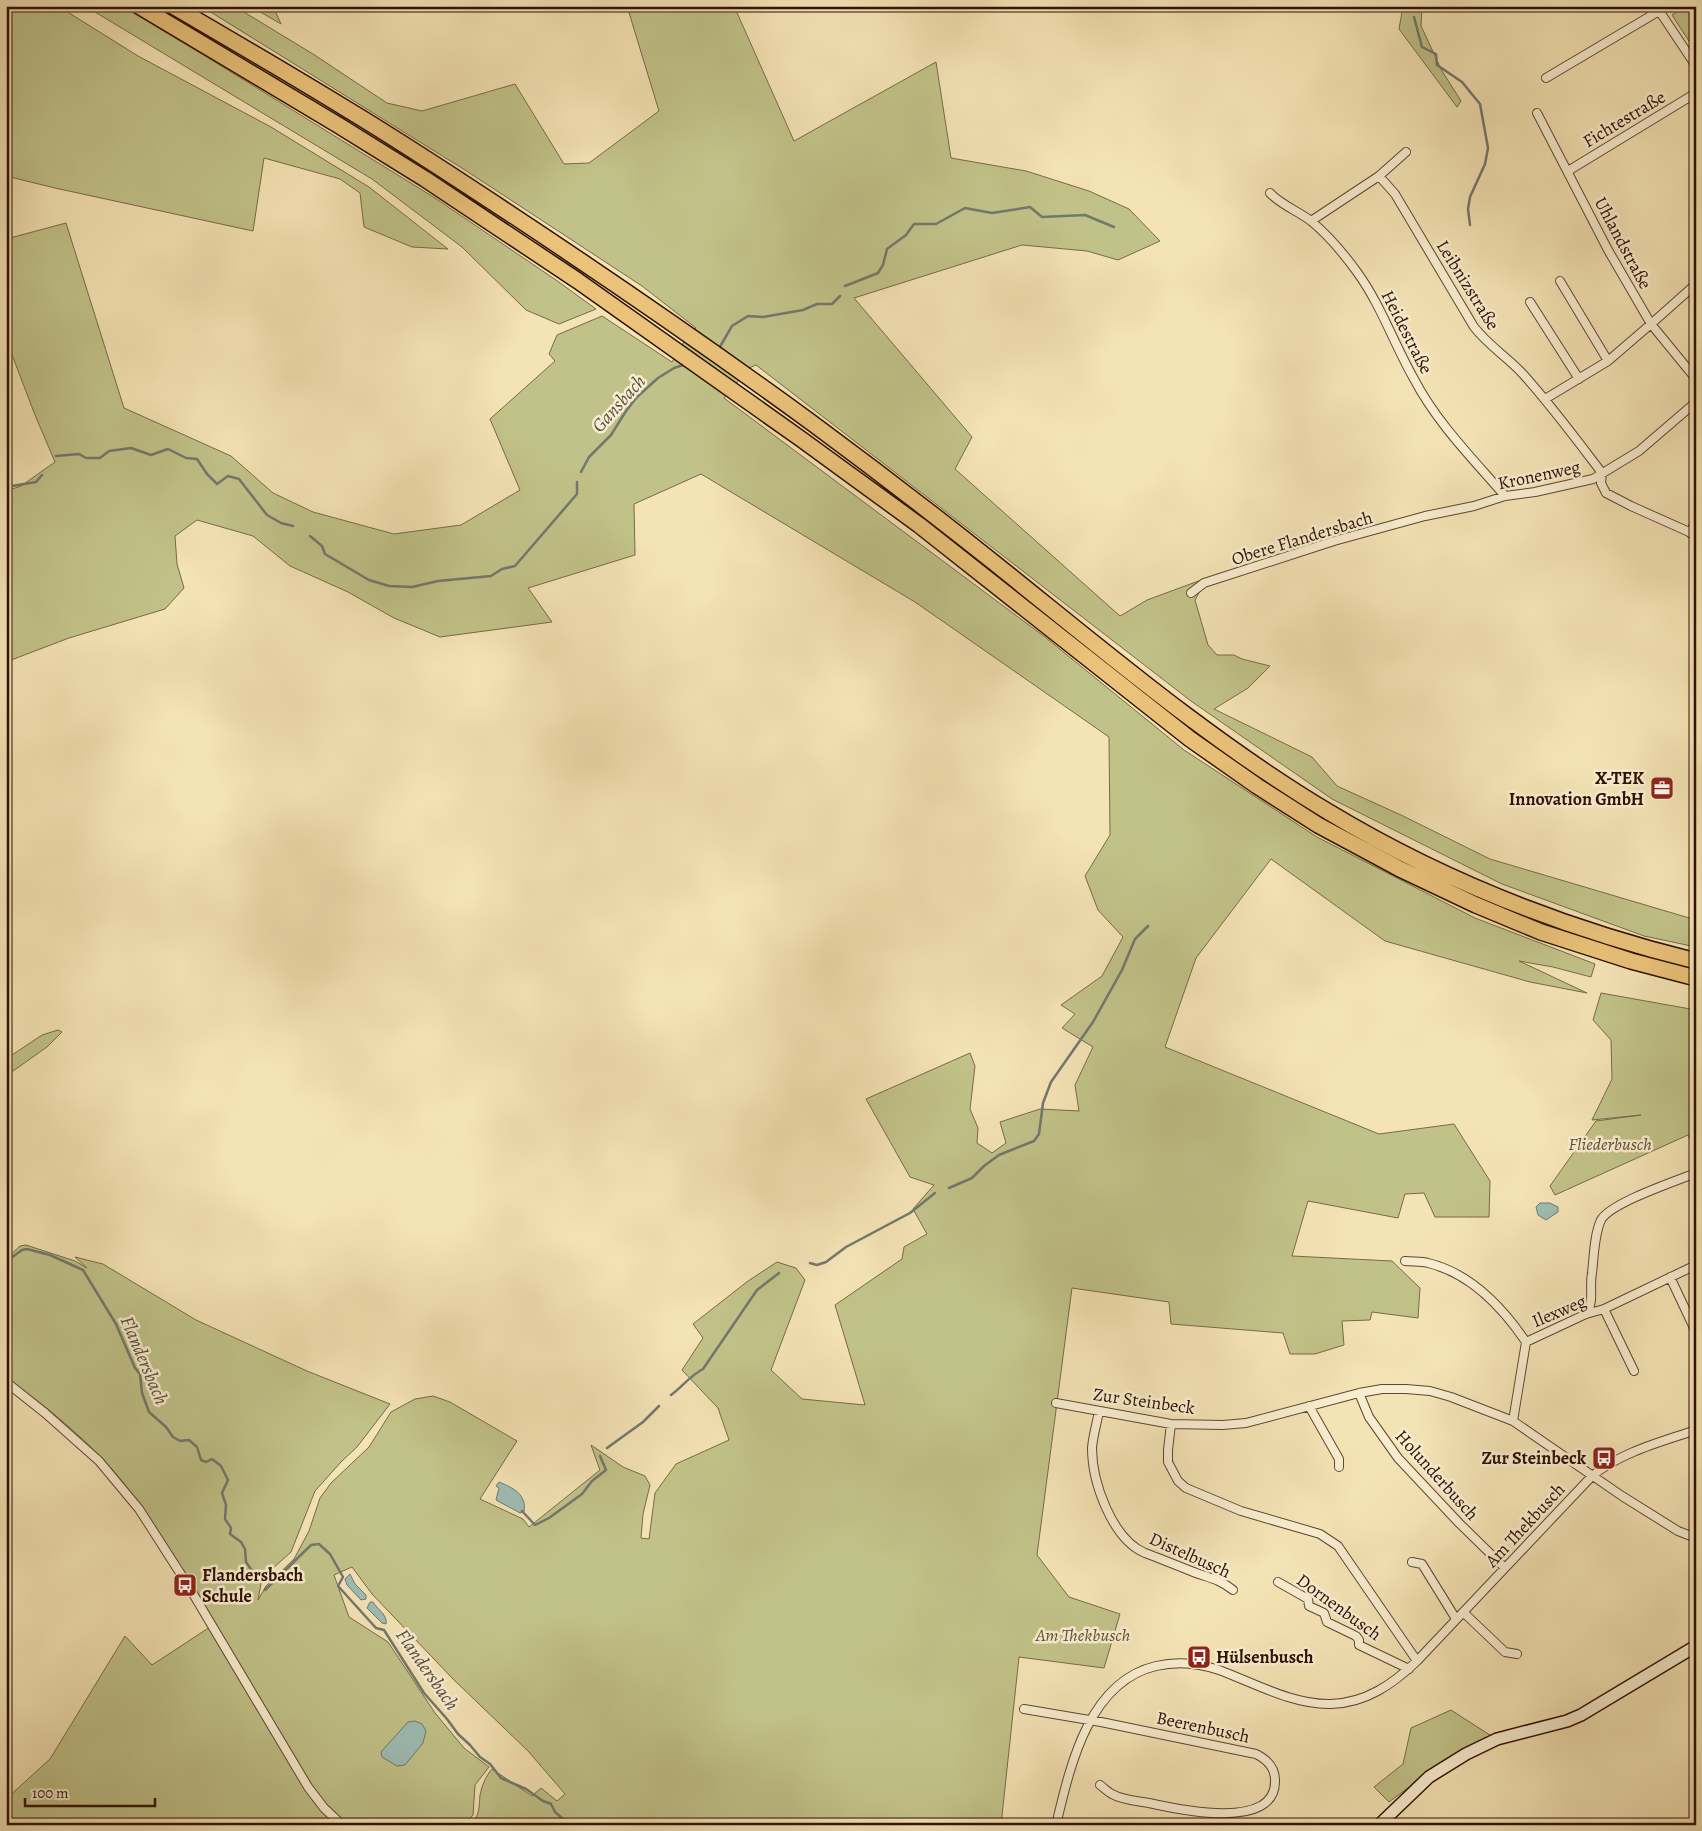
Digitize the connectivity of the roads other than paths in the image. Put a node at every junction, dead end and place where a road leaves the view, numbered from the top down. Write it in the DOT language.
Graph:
graph roads {
  1 [pos="138,6"];
  2 [pos="173,6"];
  3 [pos="1658,9"];
  4 [pos="1696,66"];
  5 [pos="1546,78"];
  6 [pos="1696,93"];
  7 [pos="1537,113"];
  8 [pos="1406,152"];
  9 [pos="1568,171"];
  10 [pos="1379,176"];
  11 [pos="1270,193"];
  12 [pos="1310,221"];
  13 [pos="1560,281"];
  14 [pos="1696,284"];
  15 [pos="1530,302"];
  16 [pos="1651,324"];
  17 [pos="1608,360"];
  18 [pos="1579,379"];
  19 [pos="1696,379"];
  20 [pos="1545,399"];
  21 [pos="1696,402"];
  22 [pos="1602,473"];
  23 [pos="1505,496"];
  24 [pos="1425,516"];
  25 [pos="1696,522"];
  26 [pos="1693,534"];
  27 [pos="1191,593"];
  28 [pos="1696,960"];
  29 [pos="1696,978"];
  30 [pos="1696,1172"];
  31 [pos="1405,1261"];
  32 [pos="1696,1265"];
  33 [pos="1670,1277"];
  34 [pos="1604,1309"];
  35 [pos="1586,1314"];
  36 [pos="1696,1332"];
  37 [pos="1526,1342"];
  38 [pos="1634,1372"];
  39 [pos="6,1382"];
  40 [pos="1359,1392"];
  41 [pos="1056,1402"];
  42 [pos="1310,1406"];
  43 [pos="1099,1411"];
  44 [pos="1513,1421"];
  45 [pos="1171,1424"];
  46 [pos="1696,1430"];
  47 [pos="1339,1467"];
  48 [pos="1592,1476"];
  49 [pos="1696,1538"];
  50 [pos="1412,1562"];
  51 [pos="1505,1568"];
  52 [pos="1278,1582"];
  53 [pos="1233,1590"];
  54 [pos="1463,1612"];
  55 [pos="1456,1619"];
  56 [pos="1696,1646"];
  57 [pos="1517,1654"];
  58 [pos="1417,1661"];
  59 [pos="1409,1669"];
  60 [pos="1024,1709"];
  61 [pos="1091,1720"];
  62 [pos="1100,1785"];
  63 [pos="342,1825"];
  64 [pos="1056,1825"];
  65 [pos="1379,1825"];
  1 -- 29 [label="highway"];
  2 -- 28 [label="highway"];
  3 -- 4 [label="street"];
  3 -- 5 [label="street"];
  6 -- 9 [label="street, Fichtestraße"];
  7 -- 9 [label="street, Uhlandstraße"];
  8 -- 10 [label="street"];
  9 -- 16 [label="street, Uhlandstraße"];
  10 -- 12 [label="street"];
  10 -- 20 [label="street, Leibnizstraße"];
  11 -- 12 [label="street, Heidestraße"];
  12 -- 23 [label="street, Heidestraße"];
  13 -- 17 [label="street"];
  14 -- 16 [label="street"];
  15 -- 18 [label="street"];
  16 -- 17 [label="street"];
  16 -- 19 [label="street, Uhlandstraße"];
  17 -- 18 [label="street"];
  18 -- 20 [label="street"];
  20 -- 22 [label="street, Leibnizstraße"];
  21 -- 22 [label="street, Kronenweg"];
  22 -- 23 [label="street, Kronenweg"];
  22 -- 26 [label="street, Leibnizstraße"];
  23 -- 24 [label="street, Kronenweg"];
  24 -- 27 [label="street, Obere Flandersbach"];
  25 -- 26 [label="street"];
  30 -- 35 [label="street"];
  31 -- 37 [label="street"];
  32 -- 33 [label="street, Ilexweg"];
  33 -- 34 [label="street, Ilexweg"];
  33 -- 36 [label="street"];
  34 -- 35 [label="street, Ilexweg"];
  34 -- 38 [label="street, Ilexweg"];
  35 -- 37 [label="street, Ilexweg"];
  37 -- 44 [label="street"];
  39 -- 63 [label="street"];
  40 -- 42 [label="street, Zur Steinbeck"];
  40 -- 44 [label="street, Zur Steinbeck"];
  40 -- 51 [label="street, Holunderbusch"];
  41 -- 43 [label="street, Zur Steinbeck"];
  42 -- 45 [label="street, Zur Steinbeck"];
  42 -- 47 [label="street"];
  43 -- 45 [label="street, Zur Steinbeck"];
  43 -- 53 [label="street, Distelbusch"];
  44 -- 48 [label="street, Zur Steinbeck"];
  45 -- 58 [label="street"];
  46 -- 48 [label="street, Am Thekbusch"];
  48 -- 49 [label="street, Zur Steinbeck"];
  48 -- 51 [label="street, Am Thekbusch"];
  50 -- 55 [label="street"];
  51 -- 54 [label="street, Am Thekbusch"];
  52 -- 59 [label="street, Dornenbusch"];
  54 -- 55 [label="street, Am Thekbusch"];
  54 -- 57 [label="street"];
  55 -- 58 [label="street, Am Thekbusch"];
  56 -- 65 [label="main road"];
  58 -- 59 [label="street, Am Thekbusch"];
  59 -- 61 [label="street, Am Thekbusch"];
  60 -- 61 [label="street"];
  61 -- 62 [label="street, Beerenbusch"];
  61 -- 64 [label="street, Am Thekbusch"];
}
